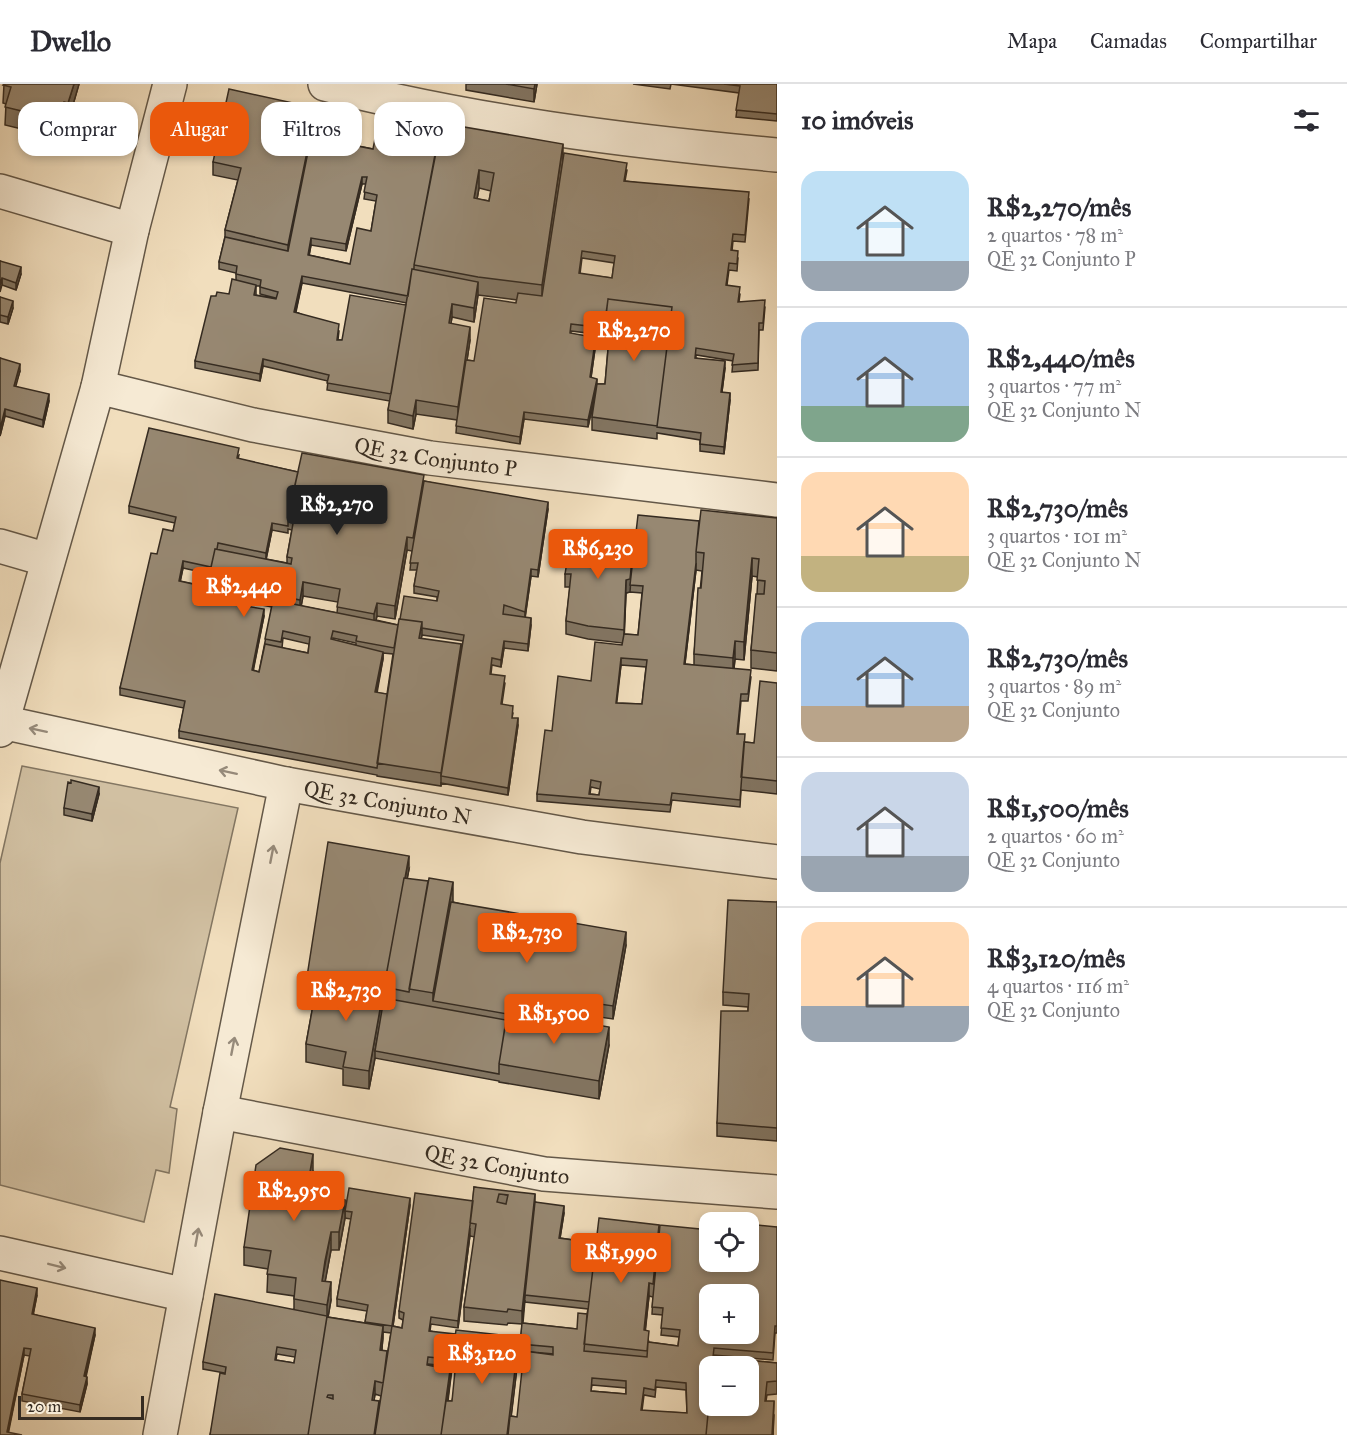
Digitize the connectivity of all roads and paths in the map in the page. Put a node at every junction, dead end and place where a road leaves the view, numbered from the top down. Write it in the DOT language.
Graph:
graph roads {
  1 [pos="170,84"];
  2 [pos="325,84"];
  3 [pos="777,155"];
  4 [pos="0,190"];
  5 [pos="132,230"];
  6 [pos="98,387"];
  7 [pos="777,500"];
  8 [pos="0,546"];
  9 [pos="48,560"];
  10 [pos="1,726"];
  11 [pos="285,784"];
  12 [pos="777,862"];
  13 [pos="220,1112"];
  14 [pos="777,1192"];
  15 [pos="0,1253"];
  16 [pos="186,1295"];
  17 [pos="160,1435"];
  1 -- 5 [label="street"];
  2 -- 3 [label="street"];
  4 -- 5 [label="street"];
  5 -- 6 [label="street"];
  6 -- 7 [label="street, QE 32 Conjunto P"];
  6 -- 9 [label="street"];
  8 -- 9 [label="street"];
  9 -- 10 [label="street"];
  11 -- 10 [label="street, QE 32 Conjunto N, one-way"];
  11 -- 12 [label="street, QE 32 Conjunto N"];
  13 -- 11 [label="street, one-way"];
  13 -- 14 [label="street, QE 32 Conjunto"];
  16 -- 13 [label="street, one-way"];
  15 -- 16 [label="street, one-way"];
  16 -- 17 [label="street"];
}
